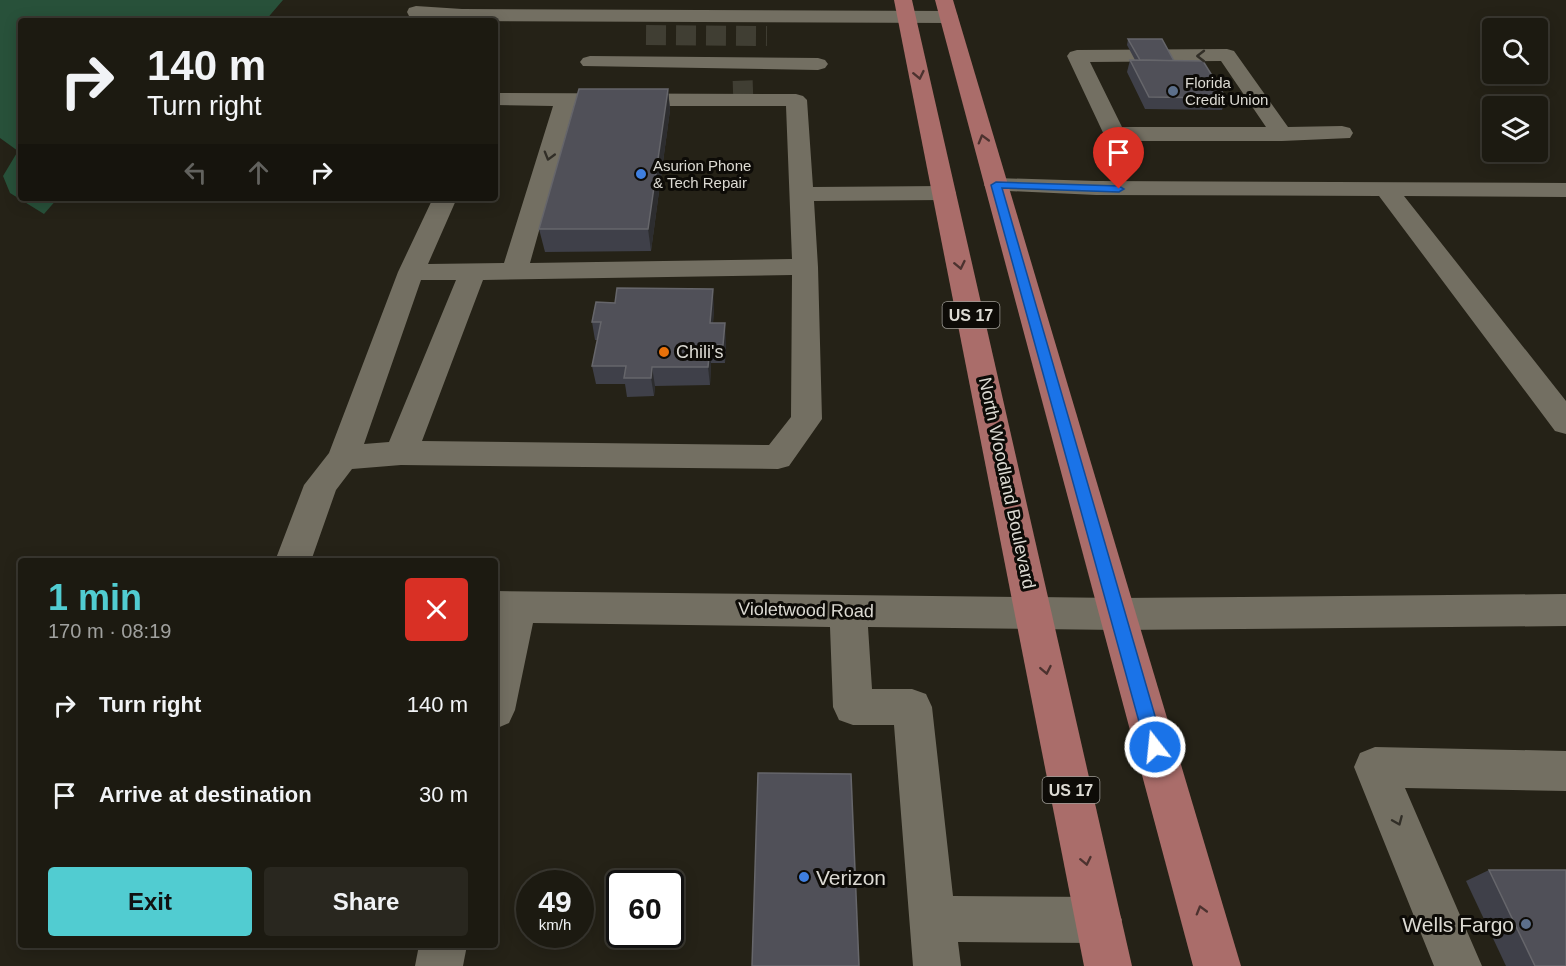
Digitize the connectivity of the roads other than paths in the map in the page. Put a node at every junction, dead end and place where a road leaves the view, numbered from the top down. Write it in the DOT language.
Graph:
graph roads {
  1 [pos="593,8"];
  2 [pos="833,8"];
  3 [pos="904,9"];
  4 [pos="946,9"];
  5 [pos="416,12"];
  6 [pos="612,15"];
  7 [pos="590,62"];
  8 [pos="762,90"];
  9 [pos="733,91"];
  10 [pos="498,99"];
  11 [pos="565,100"];
  12 [pos="1342,133"];
  13 [pos="1282,134"];
  14 [pos="996,185"];
  15 [pos="1386,190"];
  16 [pos="1566,190"];
  17 [pos="944,193"];
  18 [pos="801,194"];
  19 [pos="444,201"];
  20 [pos="805,267"];
  21 [pos="515,271"];
  22 [pos="411,272"];
  23 [pos="473,272"];
  24 [pos="1566,423"];
  25 [pos="401,453"];
  26 [pos="343,458"];
  27 [pos="294,558"];
  28 [pos="506,607"];
  29 [pos="1566,610"];
  30 [pos="848,611"];
  31 [pos="1035,613"];
  32 [pos="1118,614"];
  33 [pos="498,682"];
  34 [pos="1566,771"];
  35 [pos="932,919"];
  36 [pos="1099,920"];
  37 [pos="442,948"];
  38 [pos="439,966"];
  39 [pos="937,966"];
  40 [pos="1108,966"];
  41 [pos="1216,966"];
  42 [pos="1458,966"];
  1 -- 5 [label="street"];
  1 -- 6 [label="street"];
  2 -- 3 [label="street"];
  2 -- 6 [label="street"];
  3 -- 4 [label="street"];
  3 -- 17 [label="main road, North Woodland Boulevard / US 17, one-way"];
  14 -- 4 [label="main road, one-way"];
  6 -- 7 [label="street"];
  7 -- 8 [label="street"];
  7 -- 9 [label="street"];
  10 -- 11 [label="street"];
  11 -- 18 [label="street"];
  11 -- 21 [label="street, one-way"];
  12 -- 13 [label="street"];
  13 -- 13 [label="street, one-way"];
  14 -- 15 [label="street"];
  14 -- 32 [label="main road"];
  15 -- 16 [label="street"];
  15 -- 24 [label="street"];
  17 -- 18 [label="street"];
  17 -- 31 [label="main road, North Woodland Boulevard / US 17, one-way"];
  18 -- 20 [label="street"];
  19 -- 22 [label="street"];
  20 -- 21 [label="street"];
  20 -- 25 [label="street"];
  21 -- 23 [label="street"];
  22 -- 23 [label="street"];
  22 -- 26 [label="street"];
  23 -- 25 [label="street"];
  25 -- 26 [label="street"];
  26 -- 27 [label="street"];
  28 -- 30 [label="street, Violetwood Road"];
  28 -- 33 [label="street"];
  29 -- 32 [label="street, Violetwood Road"];
  30 -- 31 [label="street, Violetwood Road"];
  30 -- 35 [label="street"];
  31 -- 32 [label="street, Violetwood Road"];
  31 -- 36 [label="main road, North Woodland Boulevard / US 17, one-way"];
  41 -- 32 [label="main road, one-way"];
  34 -- 42 [label="street, one-way"];
  35 -- 36 [label="street"];
  35 -- 39 [label="street"];
  36 -- 40 [label="main road, North Woodland Boulevard / US 17"];
  37 -- 38 [label="street"];
}
